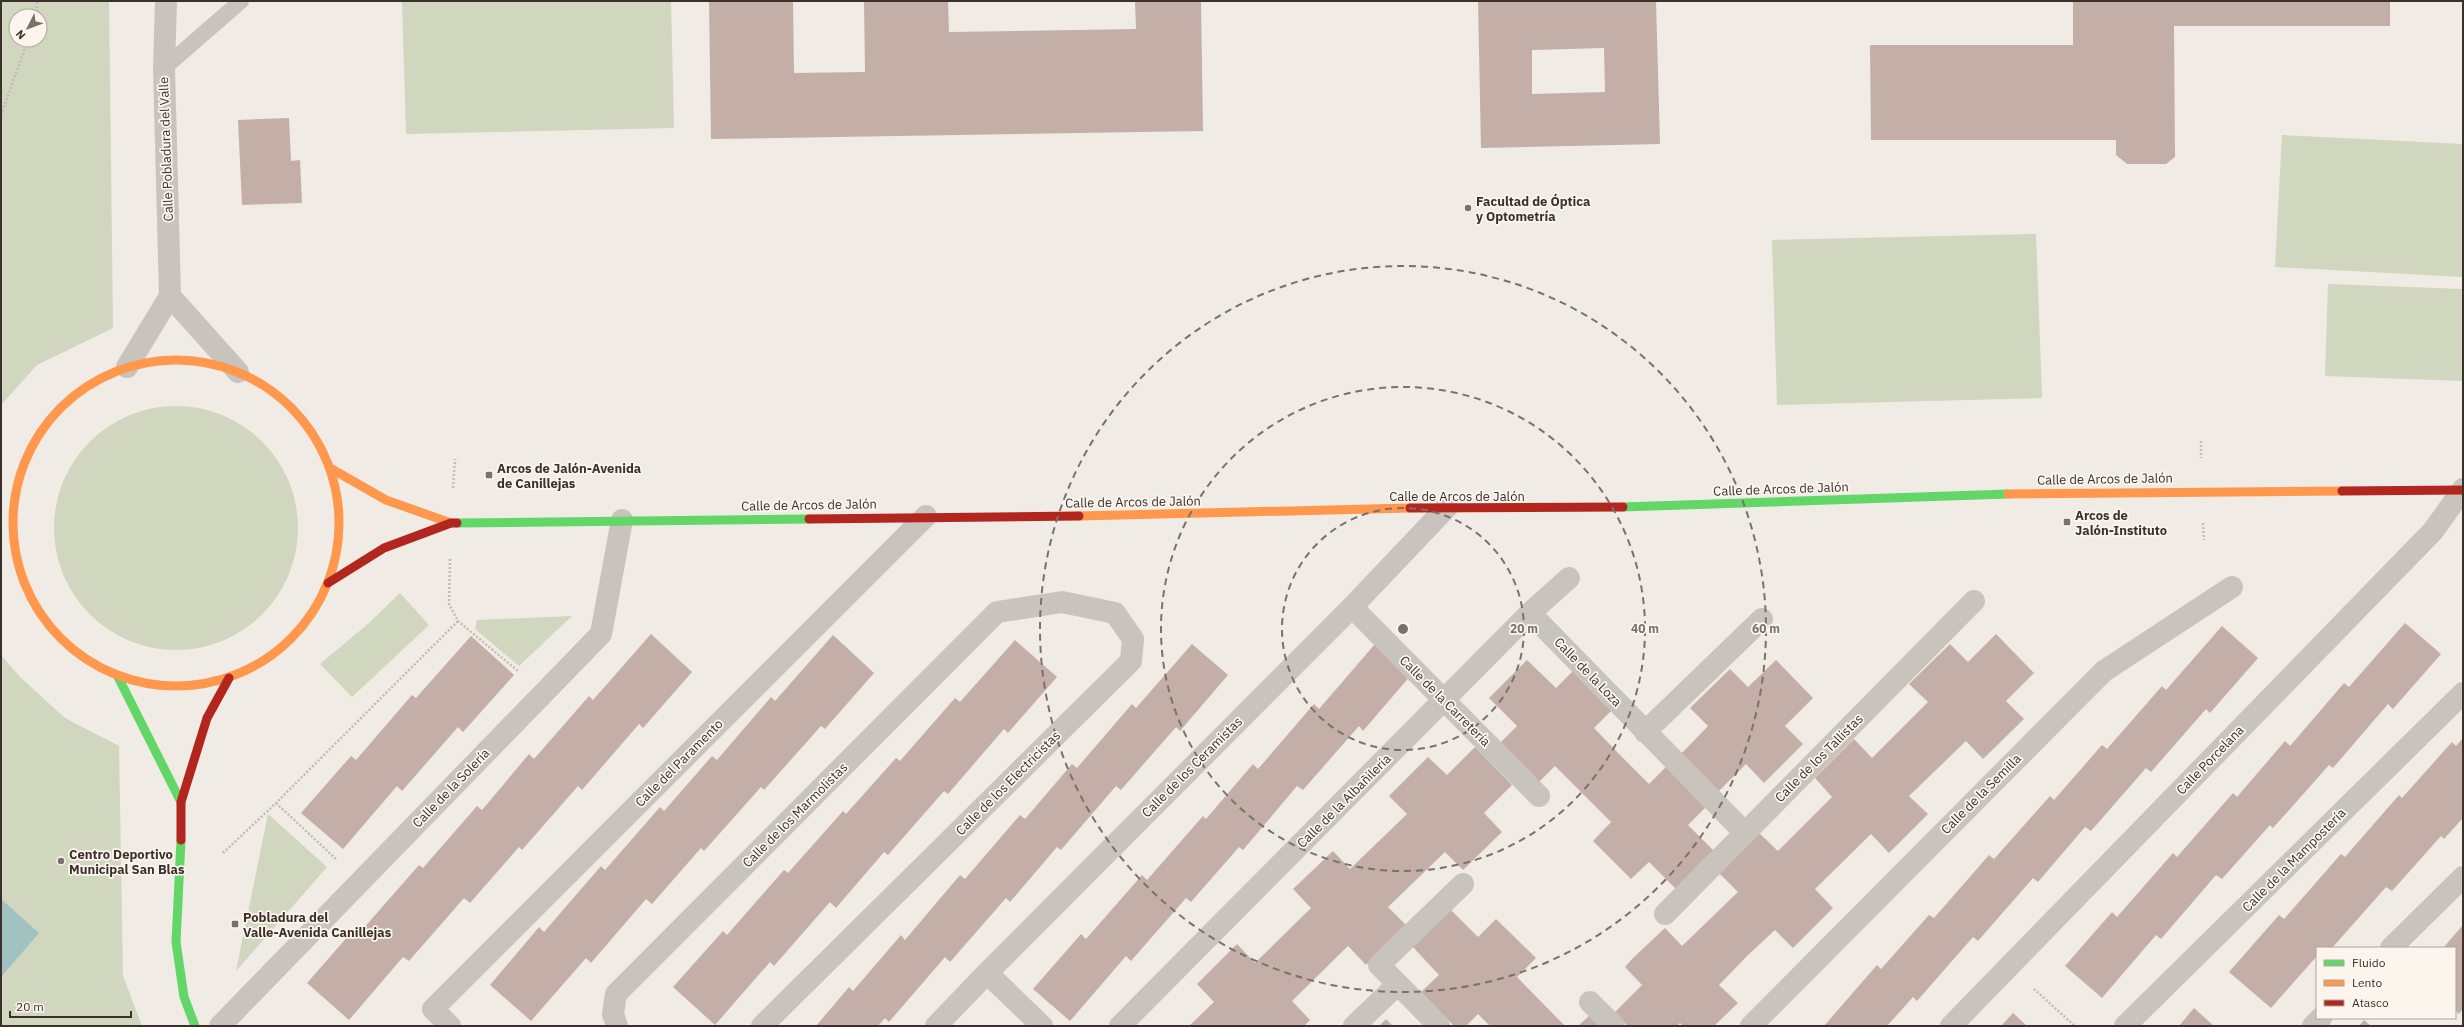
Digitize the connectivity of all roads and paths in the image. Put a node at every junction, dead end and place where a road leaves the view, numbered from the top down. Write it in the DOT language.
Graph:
graph roads {
  1 [pos="166,1"];
  2 [pos="241,1"];
  3 [pos="25,48"];
  4 [pos="164,68"];
  5 [pos="1,114"];
  6 [pos="170,296"];
  7 [pos="127,367"];
  8 [pos="238,372"];
  9 [pos="455,458"];
  10 [pos="330,468"];
  11 [pos="2463,490"];
  12 [pos="1447,507"];
  13 [pos="926,516"];
  14 [pos="622,520"];
  15 [pos="451,523"];
  16 [pos="7,563"];
  17 [pos="18,566"];
  18 [pos="1569,578"];
  19 [pos="328,583"];
  20 [pos="2232,587"];
  21 [pos="1974,602"];
  22 [pos="1352,607"];
  23 [pos="997,612"];
  24 [pos="1530,613"];
  25 [pos="1762,619"];
  26 [pos="458,620"];
  27 [pos="117,676"];
  28 [pos="228,678"];
  29 [pos="544,693"];
  30 [pos="2463,693"];
  31 [pos="1444,700"];
  32 [pos="1646,732"];
  33 [pos="1539,796"];
  34 [pos="181,802"];
  35 [pos="276,803"];
  36 [pos="1745,833"];
  37 [pos="223,853"];
  38 [pos="2463,877"];
  39 [pos="360,881"];
  40 [pos="1463,884"];
  41 [pos="1664,914"];
  42 [pos="2392,947"];
  43 [pos="987,973"];
  44 [pos="1398,984"];
  45 [pos="2032,986"];
  46 [pos="1590,1002"];
  47 [pos="195,1026"];
  48 [pos="220,1026"];
  49 [pos="450,1026"];
  50 [pos="617,1026"];
  51 [pos="762,1026"];
  52 [pos="936,1026"];
  53 [pos="1042,1026"];
  54 [pos="1120,1026"];
  55 [pos="1354,1026"];
  56 [pos="1439,1026"];
  57 [pos="1614,1026"];
  58 [pos="1751,1026"];
  59 [pos="1952,1026"];
  60 [pos="2076,1026"];
  61 [pos="2125,1026"];
  1 -- 4 [label="street, Calle Pobladura del Valle"];
  2 -- 4 [label="lane"];
  3 -- 5 [label="path"];
  4 -- 6 [label="street, Calle Pobladura del Valle"];
  6 -- 7 [label="street"];
  6 -- 8 [label="street"];
  7 -- 8 [label="street"];
  7 -- 17 [label="street"];
  8 -- 10 [label="street"];
  9 -- 15 [label="path"];
  10 -- 15 [label="street, Calle de Arcos de Jalón"];
  10 -- 19 [label="street"];
  11 -- 12 [label="street, Calle de Arcos de Jalón"];
  11 -- 59 [label="street, Calle Porcelana"];
  12 -- 13 [label="street, Calle de Arcos de Jalón"];
  12 -- 22 [label="street, Calle de los Ceramistas"];
  13 -- 14 [label="street, Calle de Arcos de Jalón"];
  13 -- 49 [label="street, Calle del Paramento"];
  14 -- 15 [label="street, Calle de Arcos de Jalón"];
  14 -- 29 [label="street, Calle de la Solería"];
  15 -- 19 [label="street, Calle de Arcos de Jalón"];
  15 -- 26 [label="path"];
  16 -- 17 [label="street"];
  17 -- 27 [label="street"];
  18 -- 24 [label="street, Calle de la Albañilería"];
  19 -- 28 [label="street"];
  20 -- 58 [label="street, Calle de la Semilla"];
  21 -- 36 [label="street, Calle de los Tallistas"];
  22 -- 31 [label="street, Calle de la Carretería"];
  22 -- 43 [label="street, Calle de los Ceramistas"];
  23 -- 50 [label="street, Calle de los Marmolistas"];
  23 -- 51 [label="street, Calle de los Electricistas"];
  24 -- 31 [label="street, Calle de la Albañilería"];
  24 -- 32 [label="street, Calle de la Loza"];
  25 -- 32 [label="street"];
  26 -- 29 [label="path"];
  26 -- 35 [label="path"];
  27 -- 28 [label="street"];
  27 -- 34 [label="street"];
  28 -- 34 [label="street"];
  29 -- 39 [label="street, Calle de la Solería"];
  30 -- 61 [label="street, Calle de la Mampostería"];
  31 -- 33 [label="street, Calle de la Carretería"];
  31 -- 54 [label="street, Calle de la Albañilería"];
  32 -- 36 [label="street, Calle de la Loza"];
  34 -- 47 [label="street"];
  35 -- 37 [label="path"];
  35 -- 39 [label="path"];
  36 -- 41 [label="street, Calle de los Tallistas"];
  38 -- 42 [label="street"];
  39 -- 48 [label="street, Calle de la Solería"];
  40 -- 44 [label="street"];
  43 -- 52 [label="street, Calle de los Ceramistas"];
  43 -- 53 [label="street"];
  44 -- 55 [label="street"];
  44 -- 56 [label="street"];
  45 -- 60 [label="path"];
  46 -- 57 [label="street"];
}
